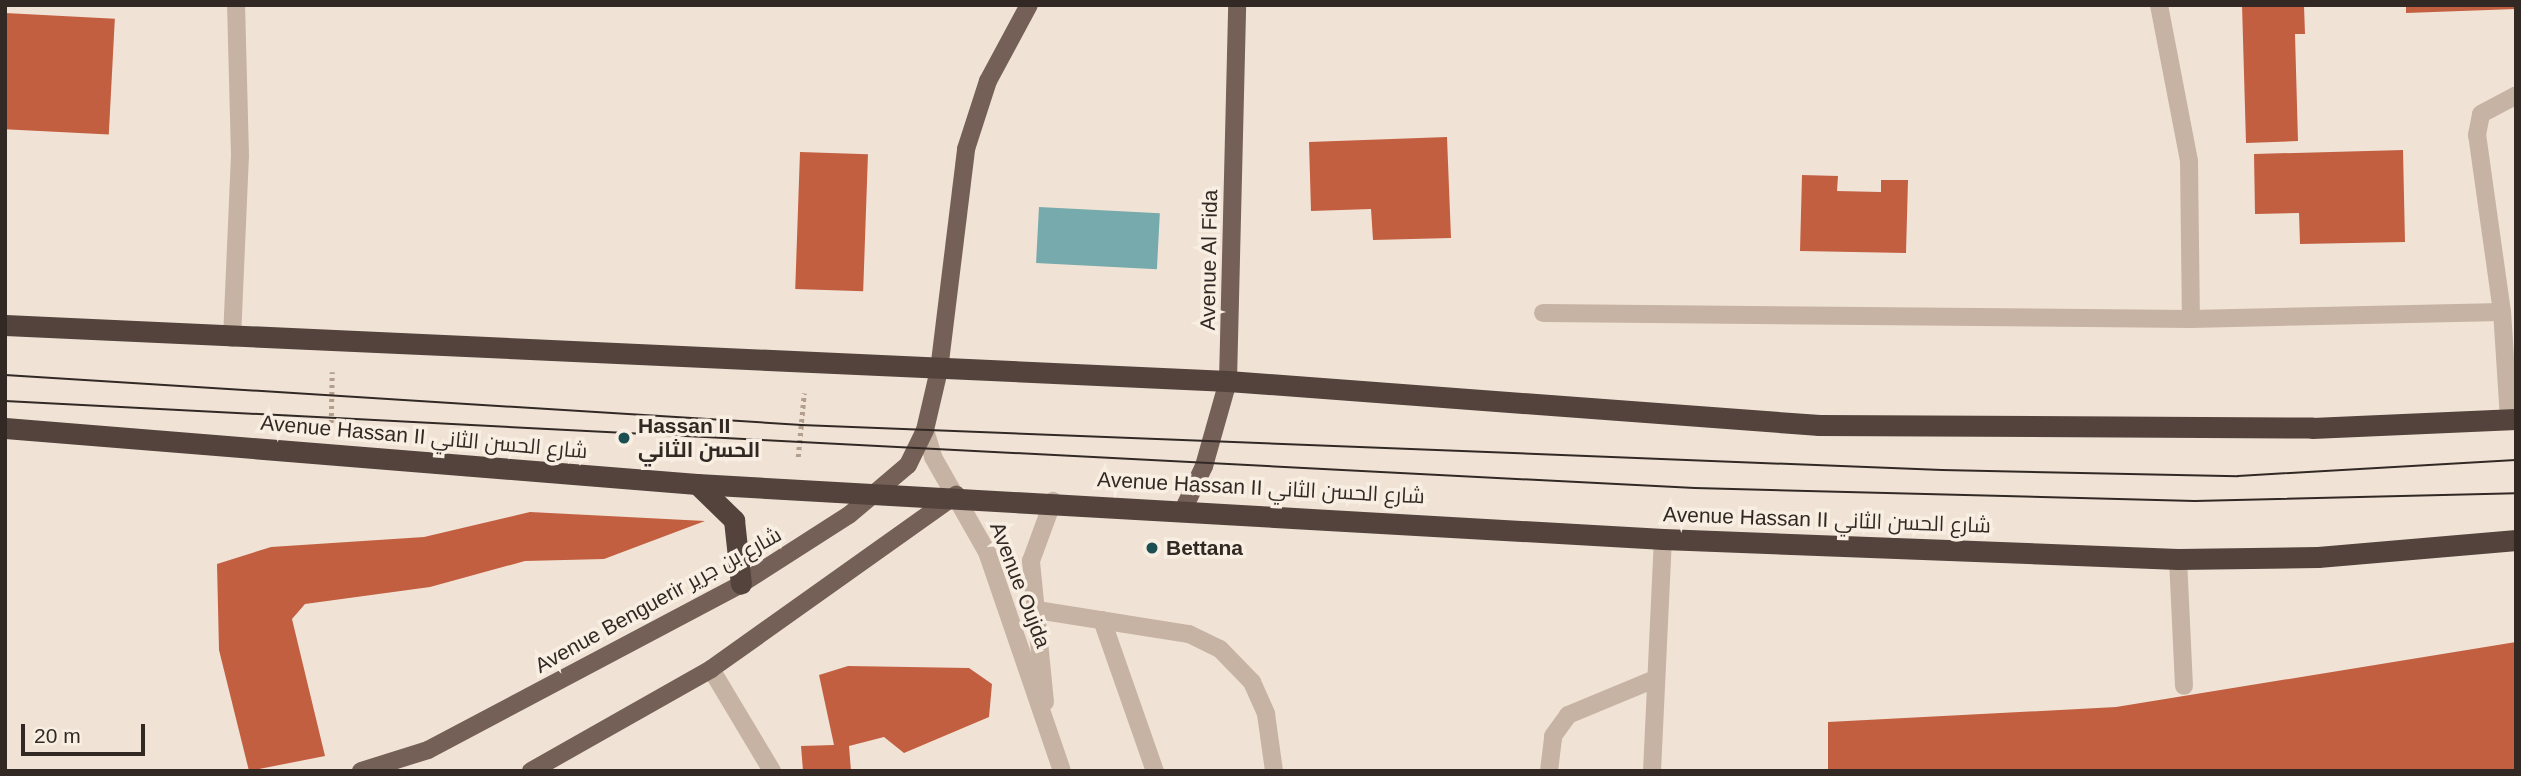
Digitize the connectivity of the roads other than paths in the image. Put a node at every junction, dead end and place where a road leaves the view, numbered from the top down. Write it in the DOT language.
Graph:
graph roads {
  1 [pos="236,5"];
  2 [pos="1029,5"];
  3 [pos="1237,5"];
  4 [pos="2159,5"];
  5 [pos="2516,95"];
  6 [pos="2502,312"];
  7 [pos="1543,313"];
  8 [pos="2191,319"];
  9 [pos="5,325"];
  10 [pos="232,338"];
  11 [pos="939,370"];
  12 [pos="1228,381"];
  13 [pos="2512,419"];
  14 [pos="5,428"];
  15 [pos="925,430"];
  16 [pos="697,484"];
  17 [pos="881,491"];
  18 [pos="956,495"];
  19 [pos="1053,501"];
  20 [pos="1184,508"];
  21 [pos="1663,539"];
  22 [pos="2516,540"];
  23 [pos="2178,559"];
  24 [pos="741,584"];
  25 [pos="1037,610"];
  26 [pos="1102,620"];
  27 [pos="711,669"];
  28 [pos="1655,679"];
  29 [pos="2184,686"];
  30 [pos="1046,723"];
  31 [pos="361,771"];
  32 [pos="531,771"];
  33 [pos="772,771"];
  34 [pos="1062,771"];
  35 [pos="1155,771"];
  36 [pos="1274,771"];
  37 [pos="1549,771"];
  38 [pos="1653,771"];
  1 -- 10 [label="street"];
  2 -- 11 [label="main road"];
  3 -- 12 [label="main road, Avenue Al Fida"];
  4 -- 8 [label="street"];
  5 -- 6 [label="street"];
  6 -- 8 [label="street"];
  6 -- 13 [label="street"];
  7 -- 8 [label="street"];
  9 -- 10 [label="highway"];
  10 -- 11 [label="highway"];
  11 -- 12 [label="highway"];
  11 -- 15 [label="main road, Avenue Benguerir شارع بن جرير"];
  12 -- 13 [label="highway"];
  12 -- 20 [label="main road, Avenue Al Fida"];
  14 -- 16 [label="highway, Avenue Hassan II شارع الحسن الثاني"];
  15 -- 17 [label="main road, Avenue Benguerir شارع بن جرير"];
  15 -- 18 [label="street, Avenue Oujda"];
  16 -- 17 [label="highway, Avenue Hassan II شارع الحسن الثاني"];
  16 -- 24 [label="highway"];
  17 -- 18 [label="highway, Avenue Hassan II شارع الحسن الثاني"];
  17 -- 24 [label="main road, Avenue Benguerir شارع بن جرير"];
  18 -- 19 [label="highway, Avenue Hassan II شارع الحسن الثاني"];
  18 -- 27 [label="main road"];
  18 -- 30 [label="street, Avenue Oujda"];
  19 -- 20 [label="highway, Avenue Hassan II شارع الحسن الثاني"];
  19 -- 25 [label="street, Avenue Oujda"];
  20 -- 21 [label="highway, Avenue Hassan II شارع الحسن الثاني"];
  21 -- 23 [label="highway, Avenue Hassan II شارع الحسن الثاني"];
  21 -- 28 [label="street"];
  22 -- 23 [label="highway, Avenue Hassan II شارع الحسن الثاني"];
  23 -- 29 [label="street"];
  24 -- 31 [label="main road, Avenue Benguerir شارع بن جرير"];
  25 -- 26 [label="street"];
  25 -- 30 [label="street, Avenue Oujda"];
  26 -- 35 [label="street"];
  26 -- 36 [label="street"];
  27 -- 32 [label="main road"];
  27 -- 33 [label="street"];
  28 -- 37 [label="street"];
  28 -- 38 [label="street"];
  30 -- 34 [label="street, Avenue Oujda"];
}
